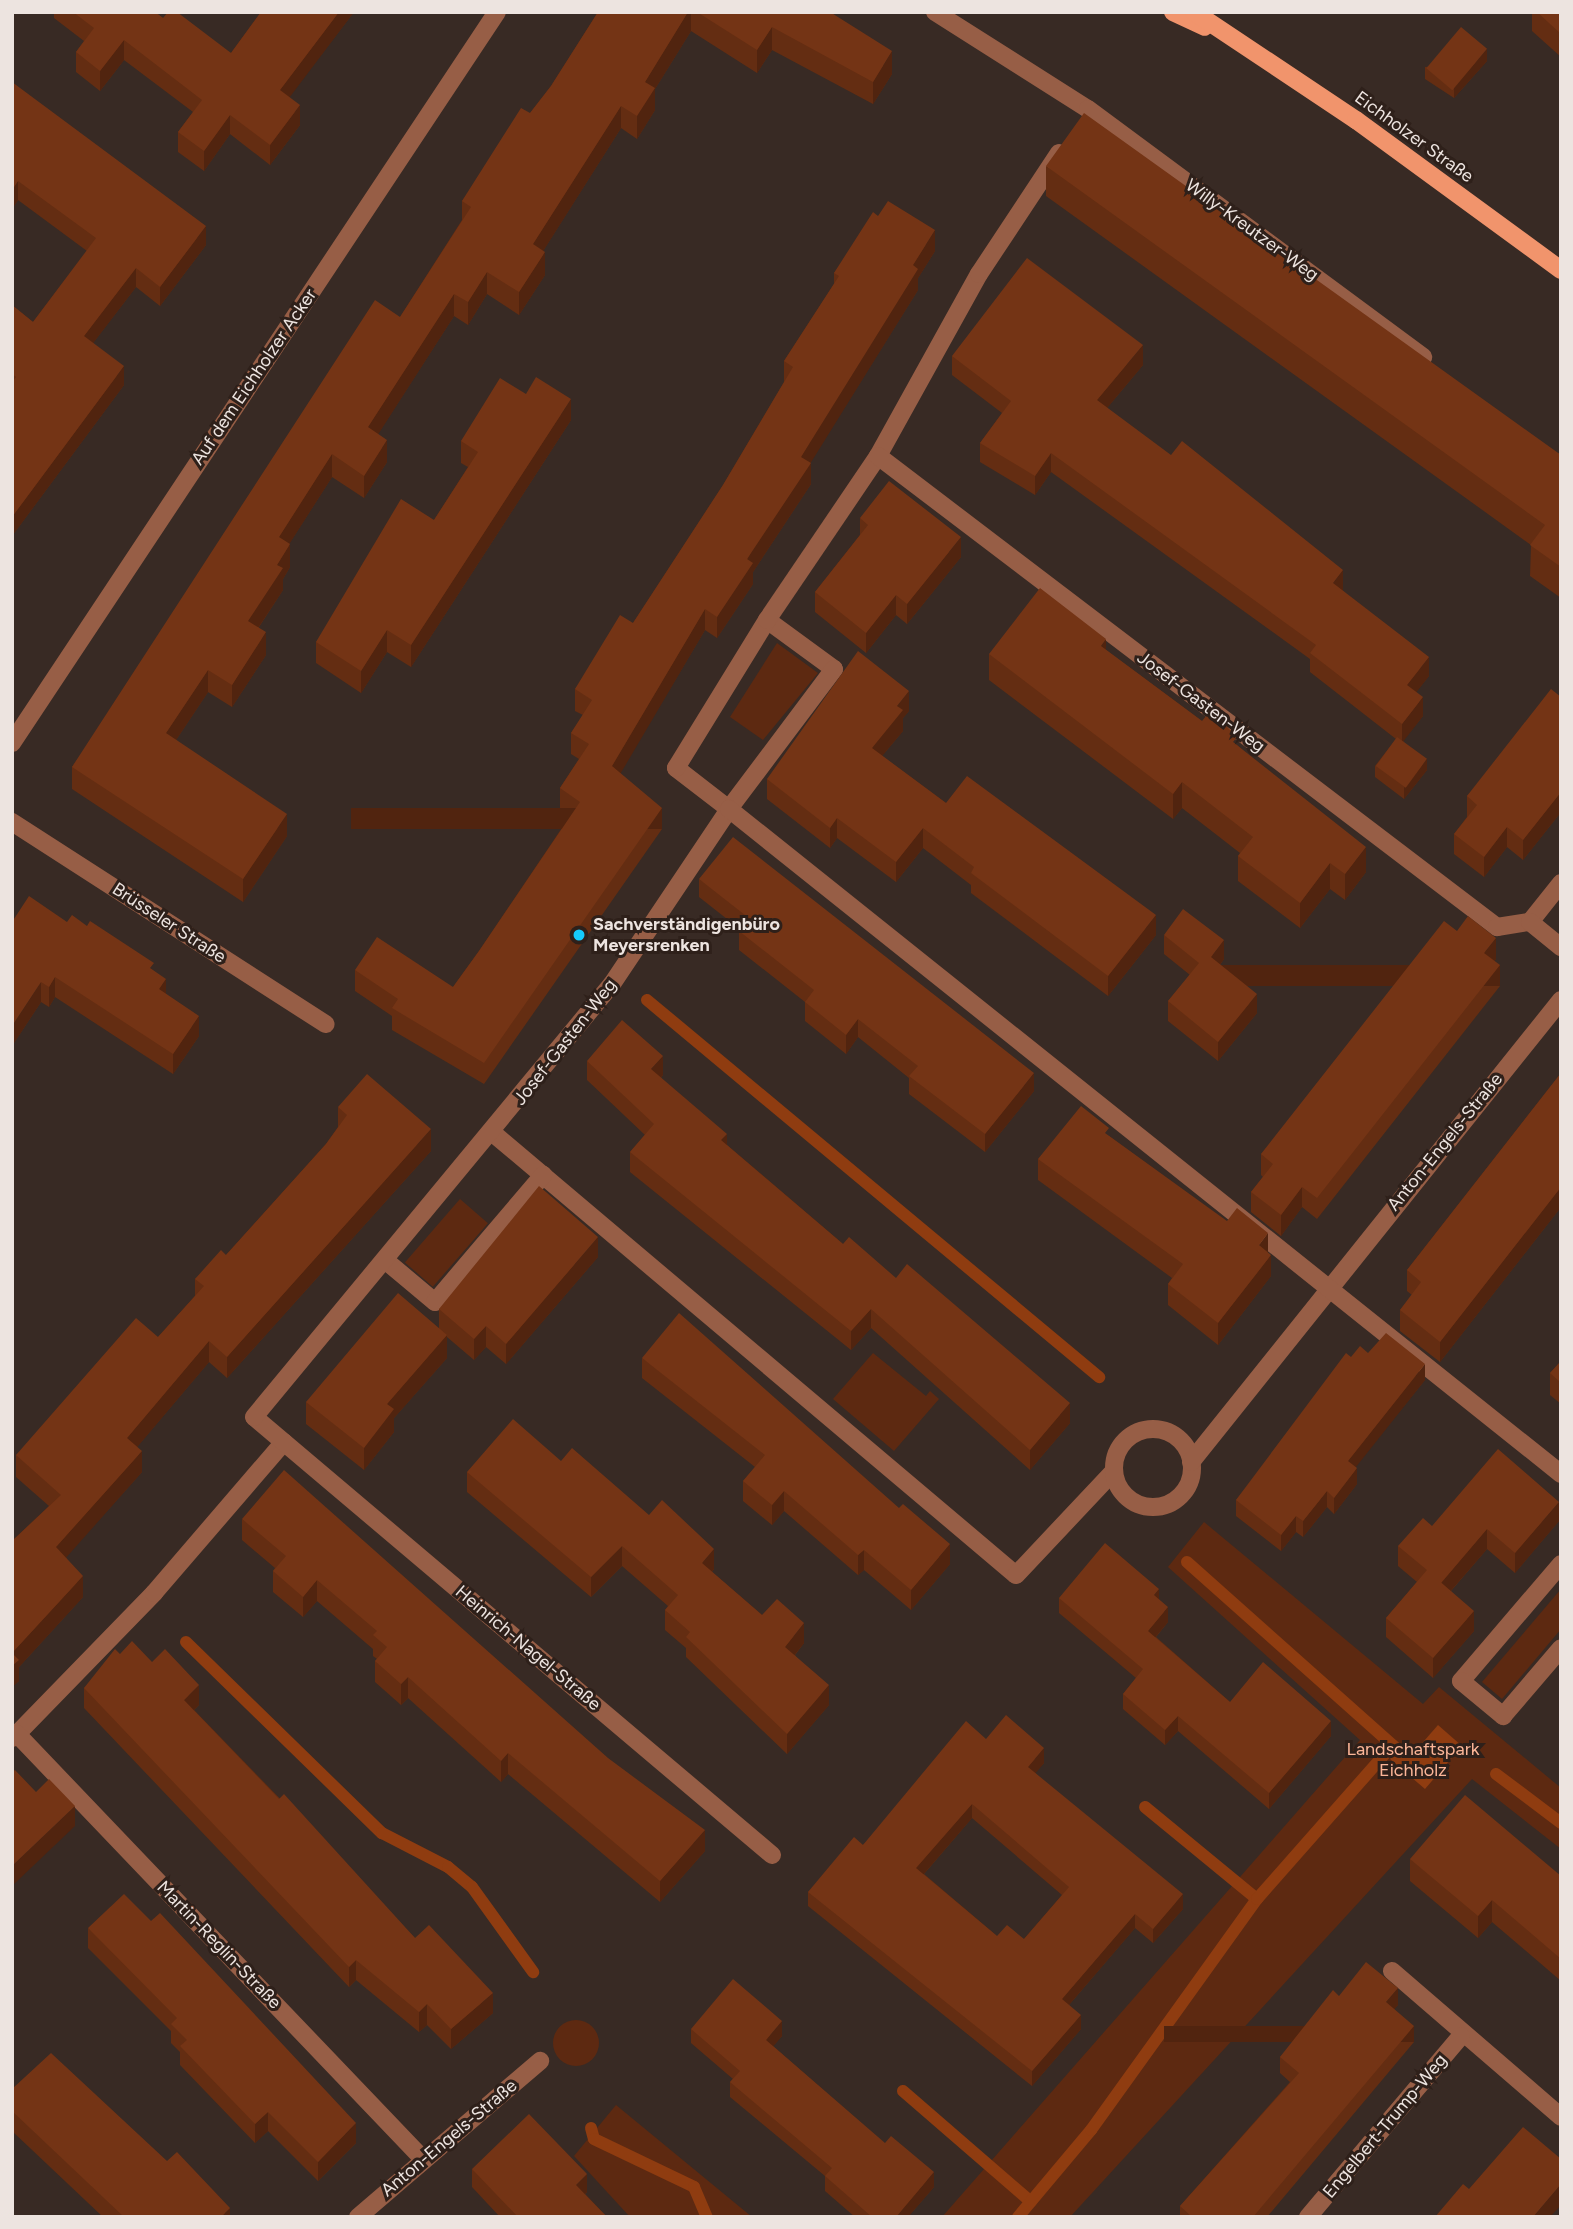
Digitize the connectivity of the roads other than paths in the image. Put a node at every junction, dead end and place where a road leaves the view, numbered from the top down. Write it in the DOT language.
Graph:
graph roads {
  1 [pos="497,12"];
  2 [pos="935,12"];
  3 [pos="1173,12"];
  4 [pos="1194,12"];
  5 [pos="1239,42"];
  6 [pos="1088,109"];
  7 [pos="1561,271"];
  8 [pos="1439,369"];
  9 [pos="878,456"];
  10 [pos="767,620"];
  11 [pos="12,743"];
  12 [pos="729,809"];
  13 [pos="12,822"];
  14 [pos="1561,883"];
  15 [pos="1530,922"];
  16 [pos="1561,947"];
  17 [pos="1561,1000"];
  18 [pos="326,1024"];
  19 [pos="494,1134"];
  20 [pos="543,1175"];
  21 [pos="386,1261"];
  22 [pos="1329,1285"];
  23 [pos="284,1442"];
  24 [pos="1191,1462"];
  25 [pos="1114,1471"];
  26 [pos="1561,1474"];
  27 [pos="1561,1564"];
  28 [pos="1561,1648"];
  29 [pos="15,1736"];
  30 [pos="772,1855"];
  31 [pos="1392,1971"];
  32 [pos="1461,2035"];
  33 [pos="540,2061"];
  34 [pos="1561,2117"];
  35 [pos="421,2157"];
  36 [pos="359,2216"];
  37 [pos="1308,2217"];
  1 -- 11 [label="street, Auf dem Eichholzer Acker"];
  2 -- 6 [label="street, Willy-Kreutzer-Weg"];
  3 -- 5 [label="main road, Eichholzer Straße"];
  4 -- 5 [label="main road, Eichholzer Straße"];
  5 -- 7 [label="main road, Eichholzer Straße"];
  6 -- 8 [label="street, Willy-Kreutzer-Weg"];
  6 -- 9 [label="street"];
  9 -- 10 [label="street"];
  9 -- 15 [label="street, Josef-Gasten-Weg"];
  10 -- 12 [label="street"];
  10 -- 12 [label="street, Josef-Gasten-Weg"];
  12 -- 19 [label="street, Josef-Gasten-Weg"];
  12 -- 22 [label="street"];
  13 -- 18 [label="street, Brüsseler Straße"];
  14 -- 15 [label="street"];
  15 -- 16 [label="street"];
  17 -- 22 [label="street, Anton-Engels-Straße"];
  19 -- 20 [label="street"];
  19 -- 21 [label="street, Heinrich-Nagel-Straße"];
  20 -- 21 [label="street"];
  20 -- 25 [label="street"];
  21 -- 23 [label="street, Heinrich-Nagel-Straße"];
  22 -- 24 [label="street, Anton-Engels-Straße"];
  22 -- 26 [label="street"];
  23 -- 29 [label="street, Martin-Reglin-Straße"];
  23 -- 30 [label="street, Heinrich-Nagel-Straße"];
  24 -- 25 [label="street"];
  24 -- 25 [label="street, Anton-Engels-Straße"];
  27 -- 28 [label="street"];
  29 -- 35 [label="street, Martin-Reglin-Straße"];
  31 -- 32 [label="street"];
  32 -- 34 [label="street"];
  32 -- 37 [label="street, Engelbert-Trump-Weg"];
  33 -- 35 [label="street, Anton-Engels-Straße"];
  35 -- 36 [label="street, Anton-Engels-Straße"];
}
